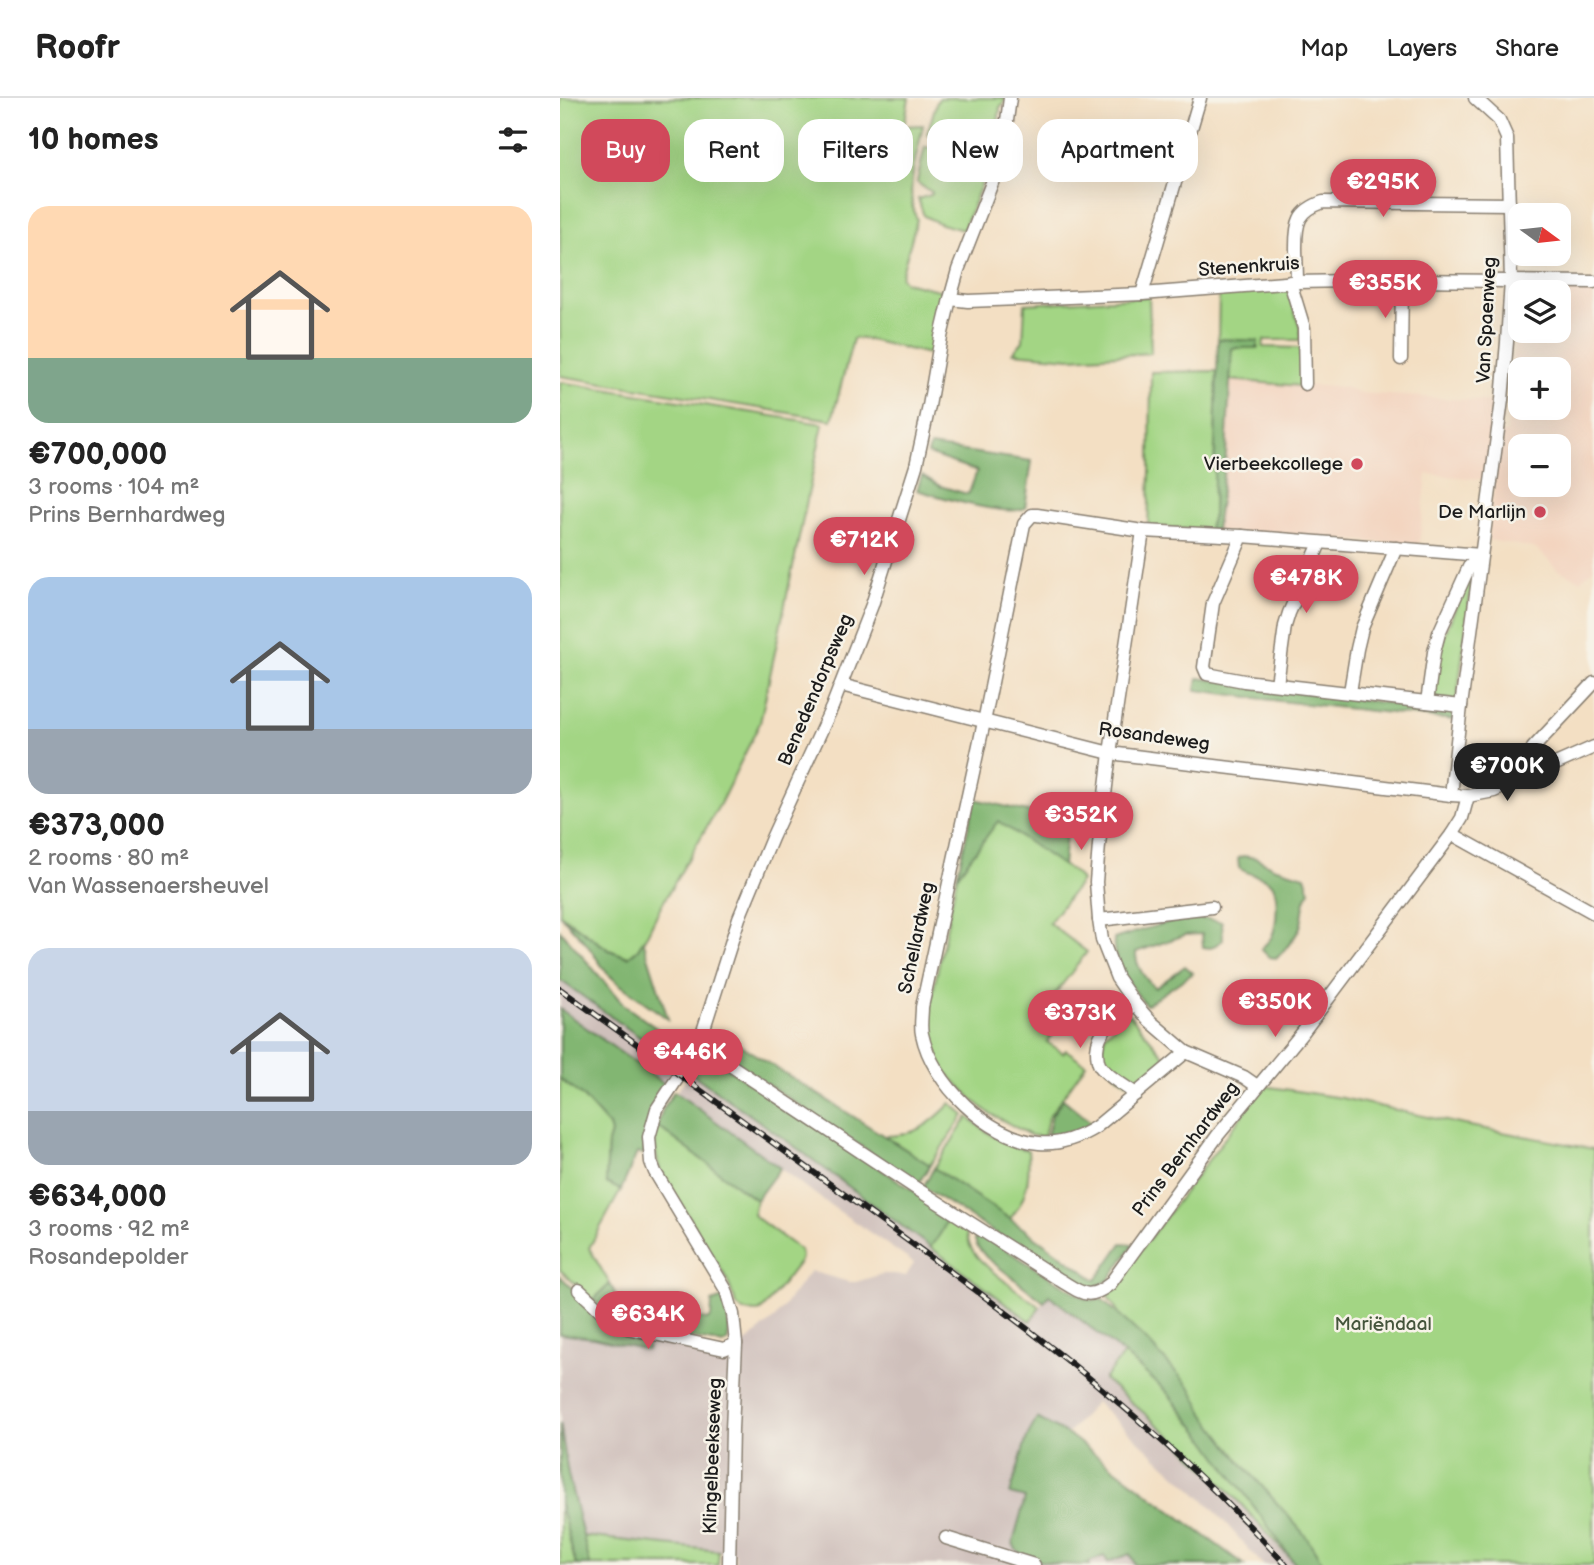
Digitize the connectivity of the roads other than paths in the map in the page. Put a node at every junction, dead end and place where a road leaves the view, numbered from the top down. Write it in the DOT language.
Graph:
graph roads {
  1 [pos="1010,98"];
  2 [pos="1199,98"];
  3 [pos="1475,98"];
  4 [pos="1510,203"];
  5 [pos="1508,204"];
  6 [pos="1402,281"];
  7 [pos="1508,281"];
  8 [pos="1293,282"];
  9 [pos="1571,282"];
  10 [pos="1594,282"];
  11 [pos="1142,294"];
  12 [pos="950,299"];
  13 [pos="1508,321"];
  14 [pos="1401,359"];
  15 [pos="1305,384"];
  16 [pos="1143,531"];
  17 [pos="1242,536"];
  18 [pos="1320,543"];
  19 [pos="1396,548"];
  20 [pos="1481,555"];
  21 [pos="1594,683"];
  22 [pos="1277,684"];
  23 [pos="841,685"];
  24 [pos="1350,692"];
  25 [pos="1427,702"];
  26 [pos="1461,706"];
  27 [pos="984,722"];
  28 [pos="1594,747"];
  29 [pos="1110,753"];
  30 [pos="1535,772"];
  31 [pos="1451,795"];
  32 [pos="1468,796"];
  33 [pos="1452,834"];
  34 [pos="1212,908"];
  35 [pos="1594,913"];
  36 [pos="1098,920"];
  37 [pos="1135,1004"];
  38 [pos="698,1047"];
  39 [pos="1185,1052"];
  40 [pos="1257,1086"];
  41 [pos="1136,1094"];
  42 [pos="579,1290"];
  43 [pos="736,1344"];
  44 [pos="946,1538"];
  45 [pos="729,1565"];
  46 [pos="1034,1565"];
  1 -- 12 [label="street, Benedendorpsweg"];
  2 -- 11 [label="street"];
  3 -- 4 [label="street, Van Spaenweg"];
  5 -- 8 [label="street"];
  6 -- 7 [label="street, Stenenkruis"];
  6 -- 8 [label="street, Stenenkruis"];
  6 -- 14 [label="street"];
  8 -- 11 [label="street, Stenenkruis"];
  8 -- 15 [label="street"];
  9 -- 10 [label="street, Stenenkruis"];
  11 -- 12 [label="street, Stenenkruis"];
  12 -- 23 [label="street, Benedendorpsweg"];
  13 -- 20 [label="street, Van Spaenweg"];
  16 -- 17 [label="street"];
  16 -- 27 [label="street, Schellardweg"];
  16 -- 29 [label="street"];
  17 -- 18 [label="street"];
  17 -- 22 [label="street"];
  18 -- 19 [label="street"];
  18 -- 22 [label="street"];
  19 -- 20 [label="street"];
  19 -- 24 [label="street"];
  20 -- 25 [label="street, Van Spaenweg"];
  20 -- 26 [label="street, Van Spaenweg"];
  21 -- 30 [label="street"];
  22 -- 24 [label="street"];
  23 -- 27 [label="street, Rosandeweg"];
  23 -- 38 [label="street, Benedendorpsweg"];
  24 -- 25 [label="street"];
  25 -- 26 [label="street"];
  26 -- 31 [label="street, Van Spaenweg"];
  27 -- 29 [label="street, Rosandeweg"];
  27 -- 41 [label="street, Schellardweg"];
  28 -- 30 [label="street"];
  29 -- 31 [label="street, Rosandeweg"];
  29 -- 36 [label="street"];
  30 -- 32 [label="street"];
  31 -- 32 [label="street, Rosandeweg"];
  32 -- 33 [label="street, Prins Bernhardweg"];
  33 -- 35 [label="street"];
  33 -- 40 [label="street, Prins Bernhardweg"];
  34 -- 36 [label="street"];
  36 -- 37 [label="street"];
  37 -- 39 [label="street"];
  37 -- 41 [label="street"];
  38 -- 40 [label="street, Prins Bernhardweg"];
  38 -- 43 [label="street, Klingelbeekseweg"];
  39 -- 40 [label="street"];
  39 -- 41 [label="street, Schellardweg"];
  42 -- 43 [label="street"];
  43 -- 45 [label="street, Klingelbeekseweg"];
  44 -- 46 [label="street"];
}
